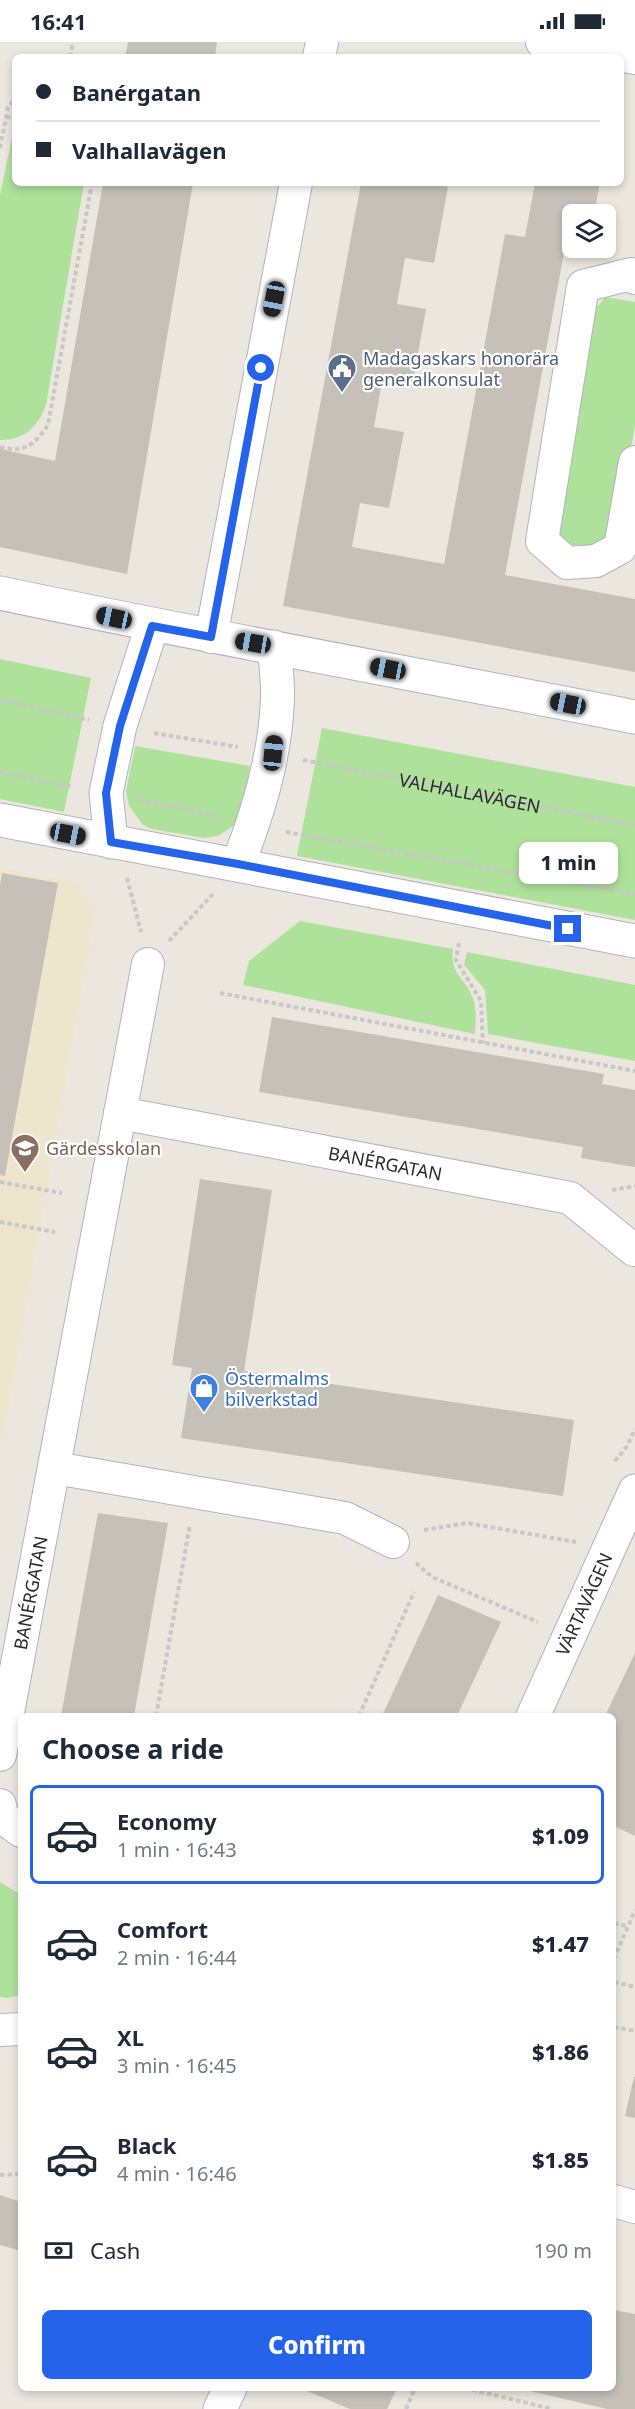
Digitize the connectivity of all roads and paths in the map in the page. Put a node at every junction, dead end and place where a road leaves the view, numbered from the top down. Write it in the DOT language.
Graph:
graph roads {
  1 [pos="542,42"];
  2 [pos="612,54"];
  3 [pos="12,102"];
  4 [pos="6,117"];
  5 [pos="12,118"];
  6 [pos="0,148"];
  7 [pos="91,186"];
  8 [pos="295,186"];
  9 [pos="634,267"];
  10 [pos="0,447"];
  11 [pos="635,462"];
  12 [pos="0,593"];
  13 [pos="152,626"];
  14 [pos="211,637"];
  15 [pos="274,646"];
  16 [pos="0,700"];
  17 [pos="635,717"];
  18 [pos="93,721"];
  19 [pos="152,733"];
  20 [pos="242,748"];
  21 [pos="302,760"];
  22 [pos="0,772"];
  23 [pos="106,793"];
  24 [pos="0,820"];
  25 [pos="253,825"];
  26 [pos="635,825"];
  27 [pos="111,842"];
  28 [pos="238,864"];
  29 [pos="635,894"];
  30 [pos="635,941"];
  31 [pos="459,942"];
  32 [pos="148,964"];
  33 [pos="220,993"];
  34 [pos="483,1043"];
  35 [pos="635,1071"];
  36 [pos="120,1113"];
  37 [pos="0,1182"];
  38 [pos="62,1193"];
  39 [pos="0,1222"];
  40 [pos="55,1232"];
  41 [pos="634,1250"];
  42 [pos="54,1468"];
  43 [pos="635,1491"];
  44 [pos="190,1523"];
  45 [pos="393,1542"];
  46 [pos="583,1543"];
  47 [pos="414,1592"];
  48 [pos="545,1625"];
  49 [pos="157,1713"];
  50 [pos="360,1713"];
  51 [pos="534,1713"];
  52 [pos="0,1755"];
  53 [pos="0,1805"];
  54 [pos="18,1829"];
  55 [pos="635,1910"];
  56 [pos="616,1923"];
  57 [pos="627,1926"];
  58 [pos="616,1954"];
  59 [pos="616,1982"];
  60 [pos="635,1987"];
  61 [pos="616,2027"];
  62 [pos="18,2029"];
  63 [pos="0,2030"];
  64 [pos="635,2031"];
  65 [pos="18,2174"];
  66 [pos="0,2175"];
  67 [pos="616,2201"];
  68 [pos="635,2206"];
  69 [pos="229,2391"];
  70 [pos="414,2391"];
  71 [pos="477,2391"];
  72 [pos="538,2406"];
  73 [pos="220,2409"];
  74 [pos="406,2409"];
  75 [pos="531,2409"];
  76 [pos="552,2409"];
  1 -- 2 [label="street"];
  3 -- 4 [label="path"];
  4 -- 5 [label="path"];
  4 -- 6 [label="path"];
  7 -- 10 [label="path"];
  8 -- 14 [label="street"];
  9 -- 11 [label="street"];
  12 -- 13 [label="main road"];
  13 -- 14 [label="main road"];
  13 -- 23 [label="main road"];
  14 -- 15 [label="main road"];
  15 -- 17 [label="main road"];
  15 -- 25 [label="main road"];
  16 -- 18 [label="path"];
  19 -- 20 [label="path"];
  21 -- 26 [label="path, VALHALLAVÄGEN"];
  22 -- 23 [label="path"];
  23 -- 25 [label="path"];
  23 -- 27 [label="main road"];
  24 -- 27 [label="main road"];
  25 -- 28 [label="main road"];
  25 -- 29 [label="path"];
  27 -- 28 [label="main road"];
  27 -- 32 [label="path"];
  28 -- 30 [label="main road"];
  28 -- 32 [label="path"];
  31 -- 34 [label="path"];
  32 -- 36 [label="street, BANÉRGATAN"];
  33 -- 34 [label="path"];
  34 -- 35 [label="path"];
  36 -- 41 [label="street, BANÉRGATAN"];
  36 -- 42 [label="street, BANÉRGATAN"];
  37 -- 38 [label="path"];
  39 -- 40 [label="path"];
  42 -- 45 [label="street"];
  42 -- 52 [label="street, BANÉRGATAN"];
  43 -- 51 [label="main road, VÄRTAVÄGEN"];
  44 -- 49 [label="path"];
  45 -- 46 [label="path"];
  45 -- 48 [label="path"];
  47 -- 50 [label="path"];
  53 -- 54 [label="street"];
  55 -- 57 [label="path"];
  56 -- 57 [label="path"];
  57 -- 58 [label="path"];
  59 -- 60 [label="path"];
  61 -- 64 [label="path"];
  62 -- 63 [label="street"];
  65 -- 66 [label="path"];
  67 -- 68 [label="street"];
  69 -- 73 [label="main road"];
  70 -- 74 [label="path"];
  71 -- 72 [label="path"];
  72 -- 75 [label="path"];
  72 -- 76 [label="path"];
}
